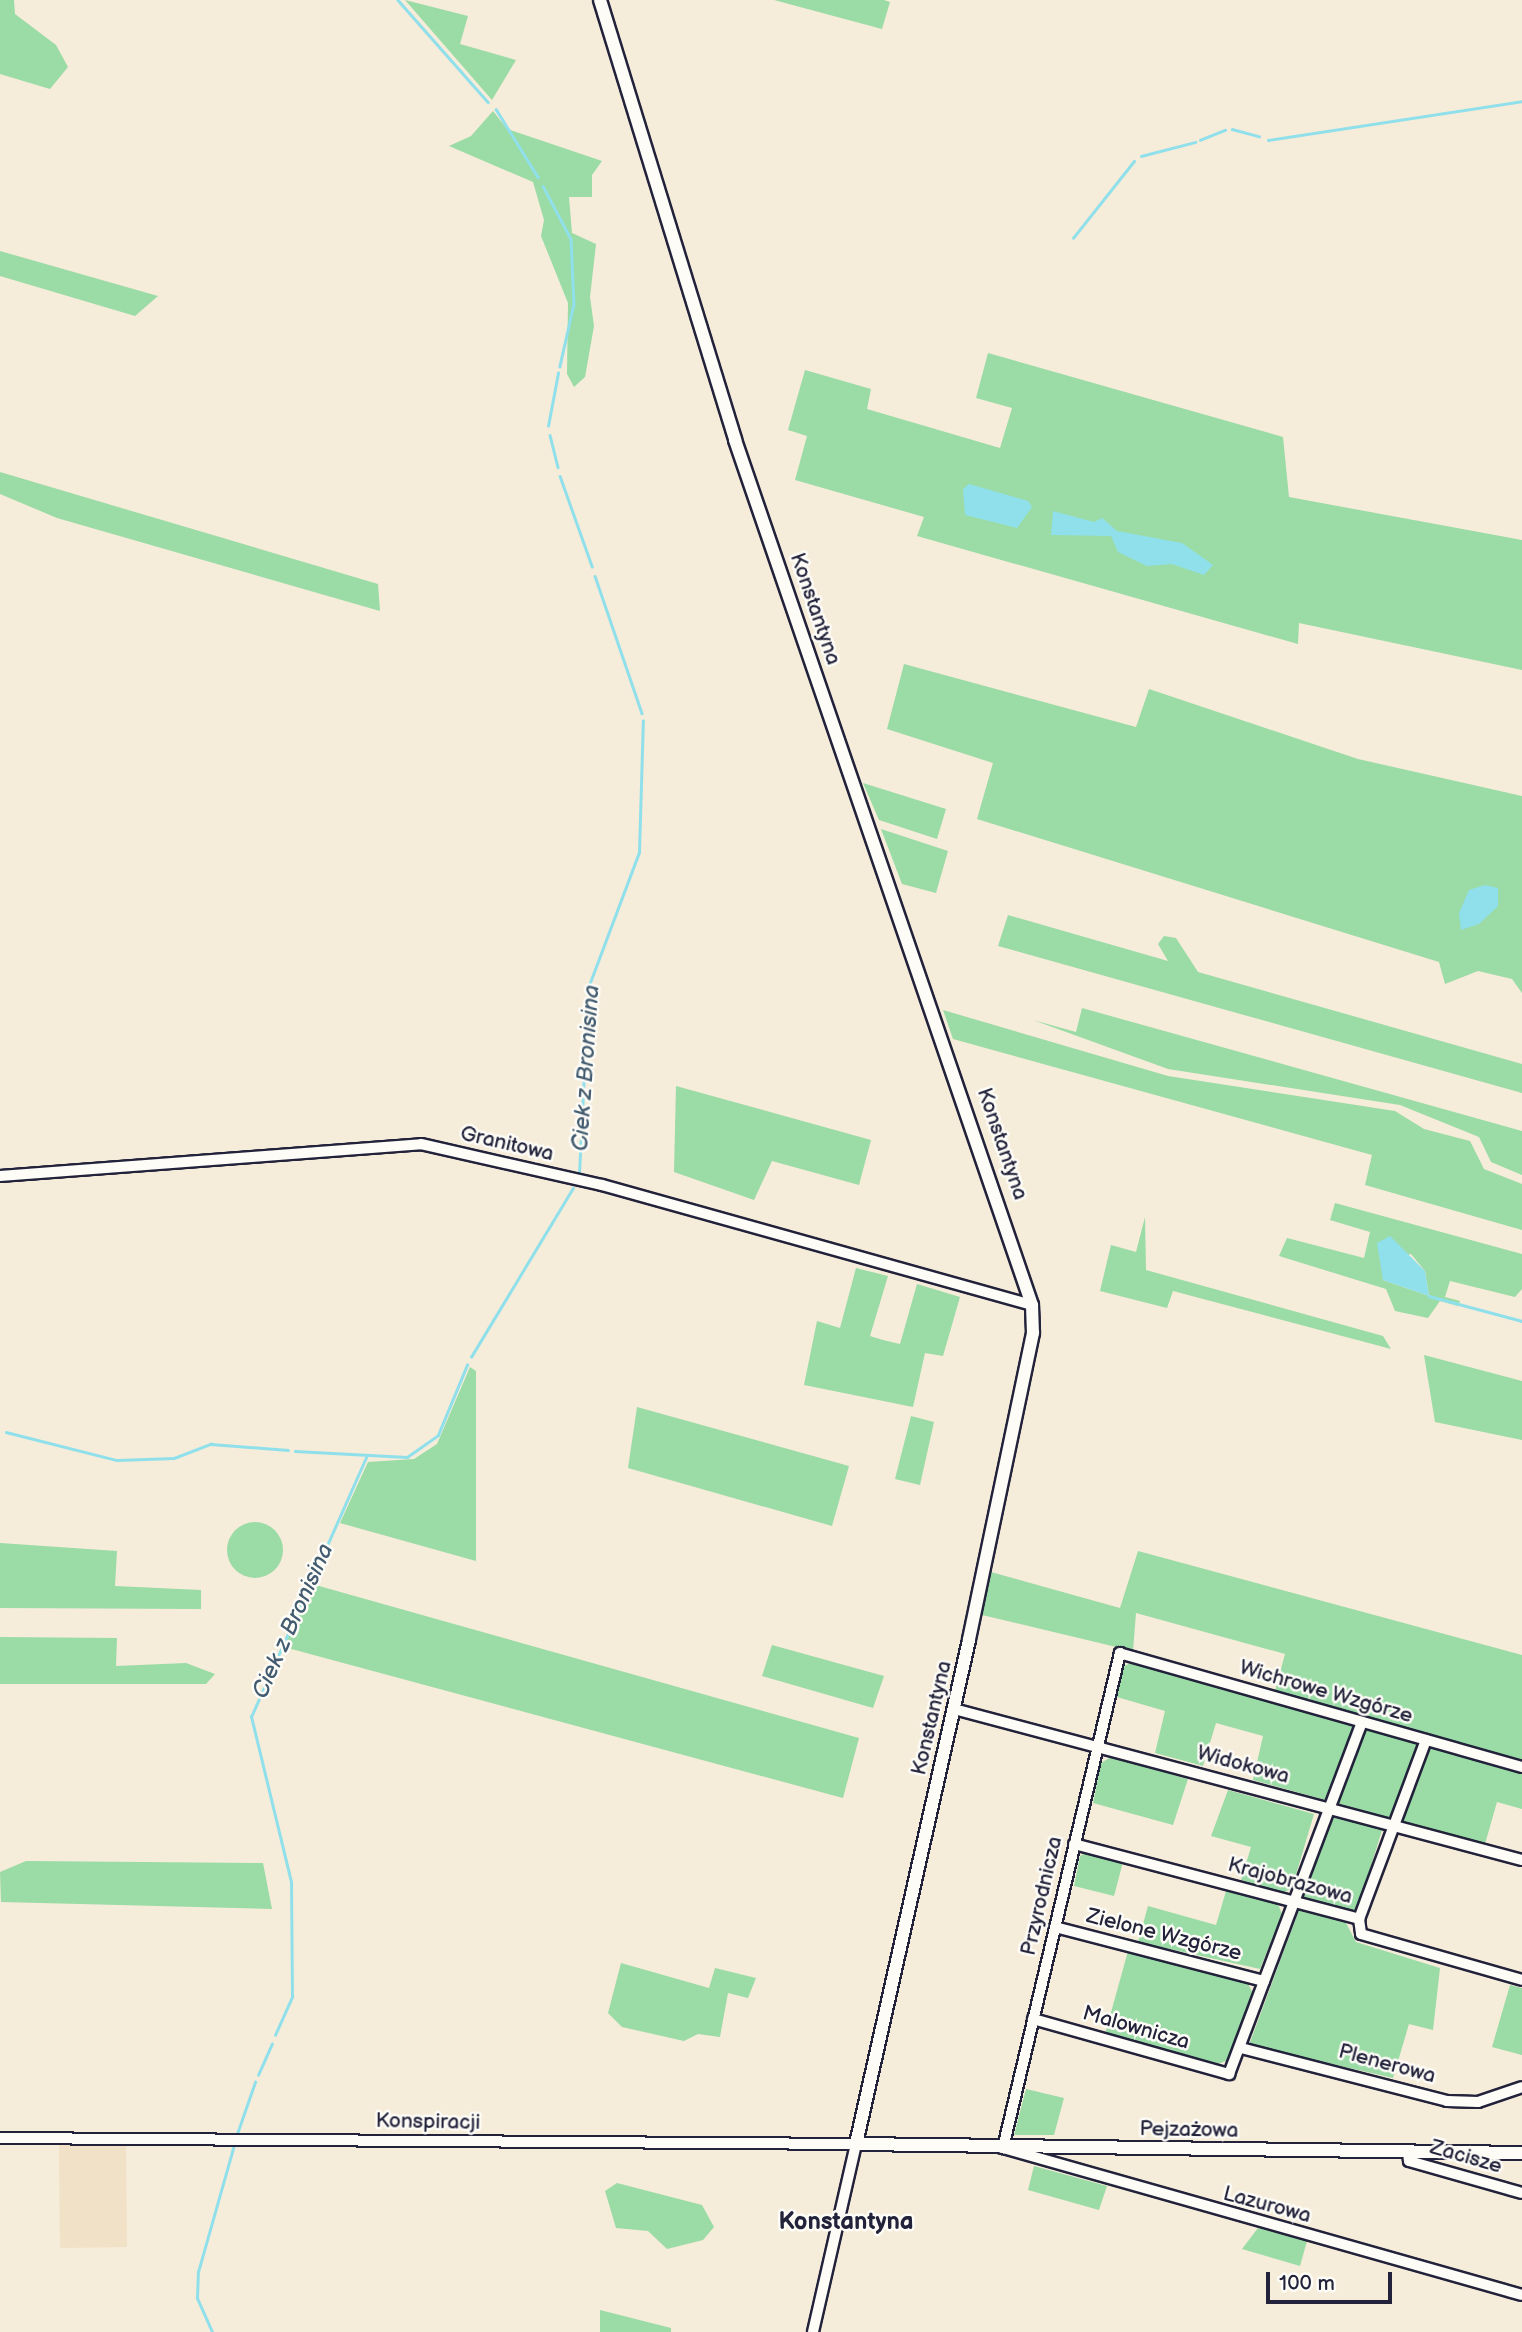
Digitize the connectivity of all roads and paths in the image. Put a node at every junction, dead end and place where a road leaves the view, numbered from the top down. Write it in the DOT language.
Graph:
graph roads {
  1 [pos="600,0"];
  2 [pos="0,1176"];
  3 [pos="1032,1305"];
  4 [pos="1120,1653"];
  5 [pos="954,1709"];
  6 [pos="1362,1722"];
  7 [pos="1426,1740"];
  8 [pos="1098,1746"];
  9 [pos="1522,1767"];
  10 [pos="1329,1808"];
  11 [pos="1393,1825"];
  12 [pos="1074,1844"];
  13 [pos="1522,1860"];
  14 [pos="1294,1902"];
  15 [pos="1359,1919"];
  16 [pos="1055,1927"];
  17 [pos="1522,1980"];
  18 [pos="1264,1981"];
  19 [pos="1033,2019"];
  20 [pos="1241,2048"];
  21 [pos="1522,2087"];
  22 [pos="0,2138"];
  23 [pos="856,2144"];
  24 [pos="1003,2148"];
  25 [pos="1408,2152"];
  26 [pos="1522,2153"];
  27 [pos="1522,2193"];
  28 [pos="1522,2295"];
  29 [pos="813,2332"];
  1 -- 3 [label="street, Konstantyna"];
  2 -- 3 [label="street, Granitowa"];
  3 -- 5 [label="street, Konstantyna"];
  4 -- 6 [label="street, Wichrowe Wzgórze"];
  4 -- 8 [label="street, Przyrodnicza"];
  5 -- 8 [label="street, Widokowa"];
  5 -- 23 [label="street, Konstantyna"];
  6 -- 7 [label="street, Wichrowe Wzgórze"];
  6 -- 10 [label="street"];
  7 -- 9 [label="street, Wichrowe Wzgórze"];
  7 -- 11 [label="street"];
  8 -- 10 [label="street, Widokowa"];
  8 -- 12 [label="street, Przyrodnicza"];
  10 -- 11 [label="street, Widokowa"];
  10 -- 14 [label="street"];
  11 -- 13 [label="street, Widokowa"];
  11 -- 15 [label="street"];
  12 -- 14 [label="street, Krajobrazowa"];
  12 -- 16 [label="street, Przyrodnicza"];
  14 -- 15 [label="street, Krajobrazowa"];
  14 -- 18 [label="street"];
  15 -- 17 [label="street, Krajobrazowa"];
  16 -- 18 [label="street, Zielone Wzgórze"];
  16 -- 19 [label="street, Przyrodnicza"];
  18 -- 20 [label="street"];
  19 -- 20 [label="street, Malownicza"];
  19 -- 24 [label="street, Przyrodnicza"];
  20 -- 21 [label="street, Plenerowa"];
  22 -- 23 [label="street, Konspiracji"];
  23 -- 24 [label="street, Pejzażowa"];
  23 -- 29 [label="street, Konstantyna"];
  24 -- 25 [label="street, Pejzażowa"];
  24 -- 28 [label="street, Lazurowa"];
  25 -- 26 [label="street, Pejzażowa"];
  25 -- 27 [label="street, Zacisze"];
}
